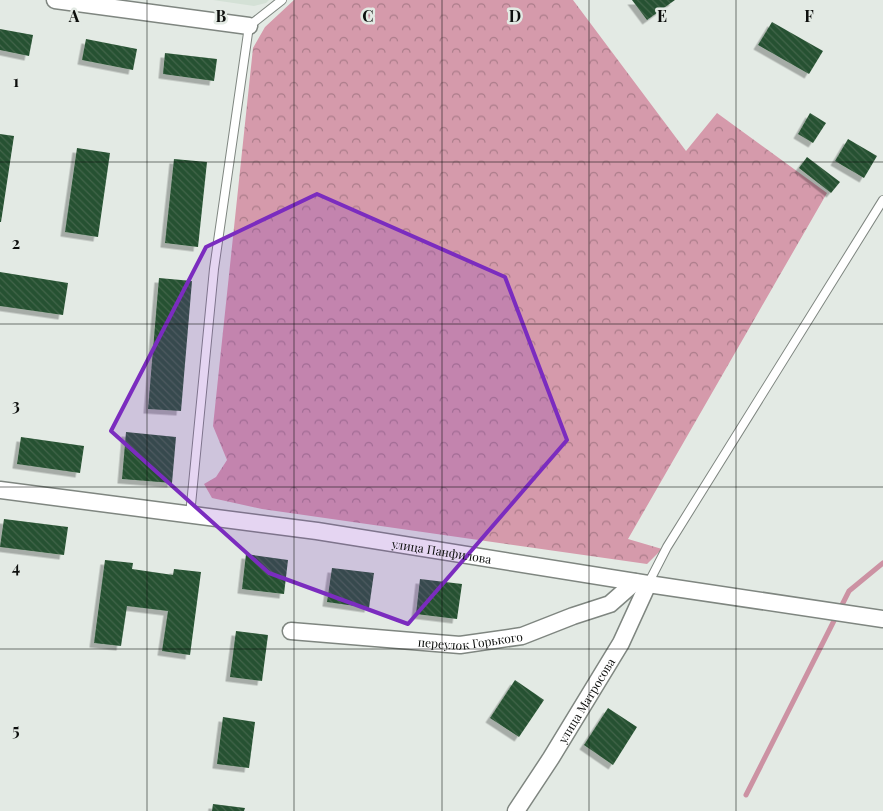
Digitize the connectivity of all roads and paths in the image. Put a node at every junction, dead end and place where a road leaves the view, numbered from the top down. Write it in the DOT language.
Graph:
graph roads {
  1 [pos="55,0"];
  2 [pos="282,0"];
  3 [pos="249,26"];
  4 [pos="883,200"];
  5 [pos="0,491"];
  6 [pos="190,514"];
  7 [pos="642,583"];
  8 [pos="883,619"];
  9 [pos="291,631"];
  10 [pos="516,811"];
  1 -- 3 [label="street"];
  2 -- 3 [label="lane"];
  3 -- 6 [label="lane"];
  4 -- 7 [label="lane"];
  5 -- 6 [label="street, улица Панфилова"];
  6 -- 7 [label="street, улица Панфилова"];
  7 -- 8 [label="street, улица Панфилова"];
  7 -- 9 [label="street, переулок Горького"];
  7 -- 10 [label="street, улица Матросова"];
}
